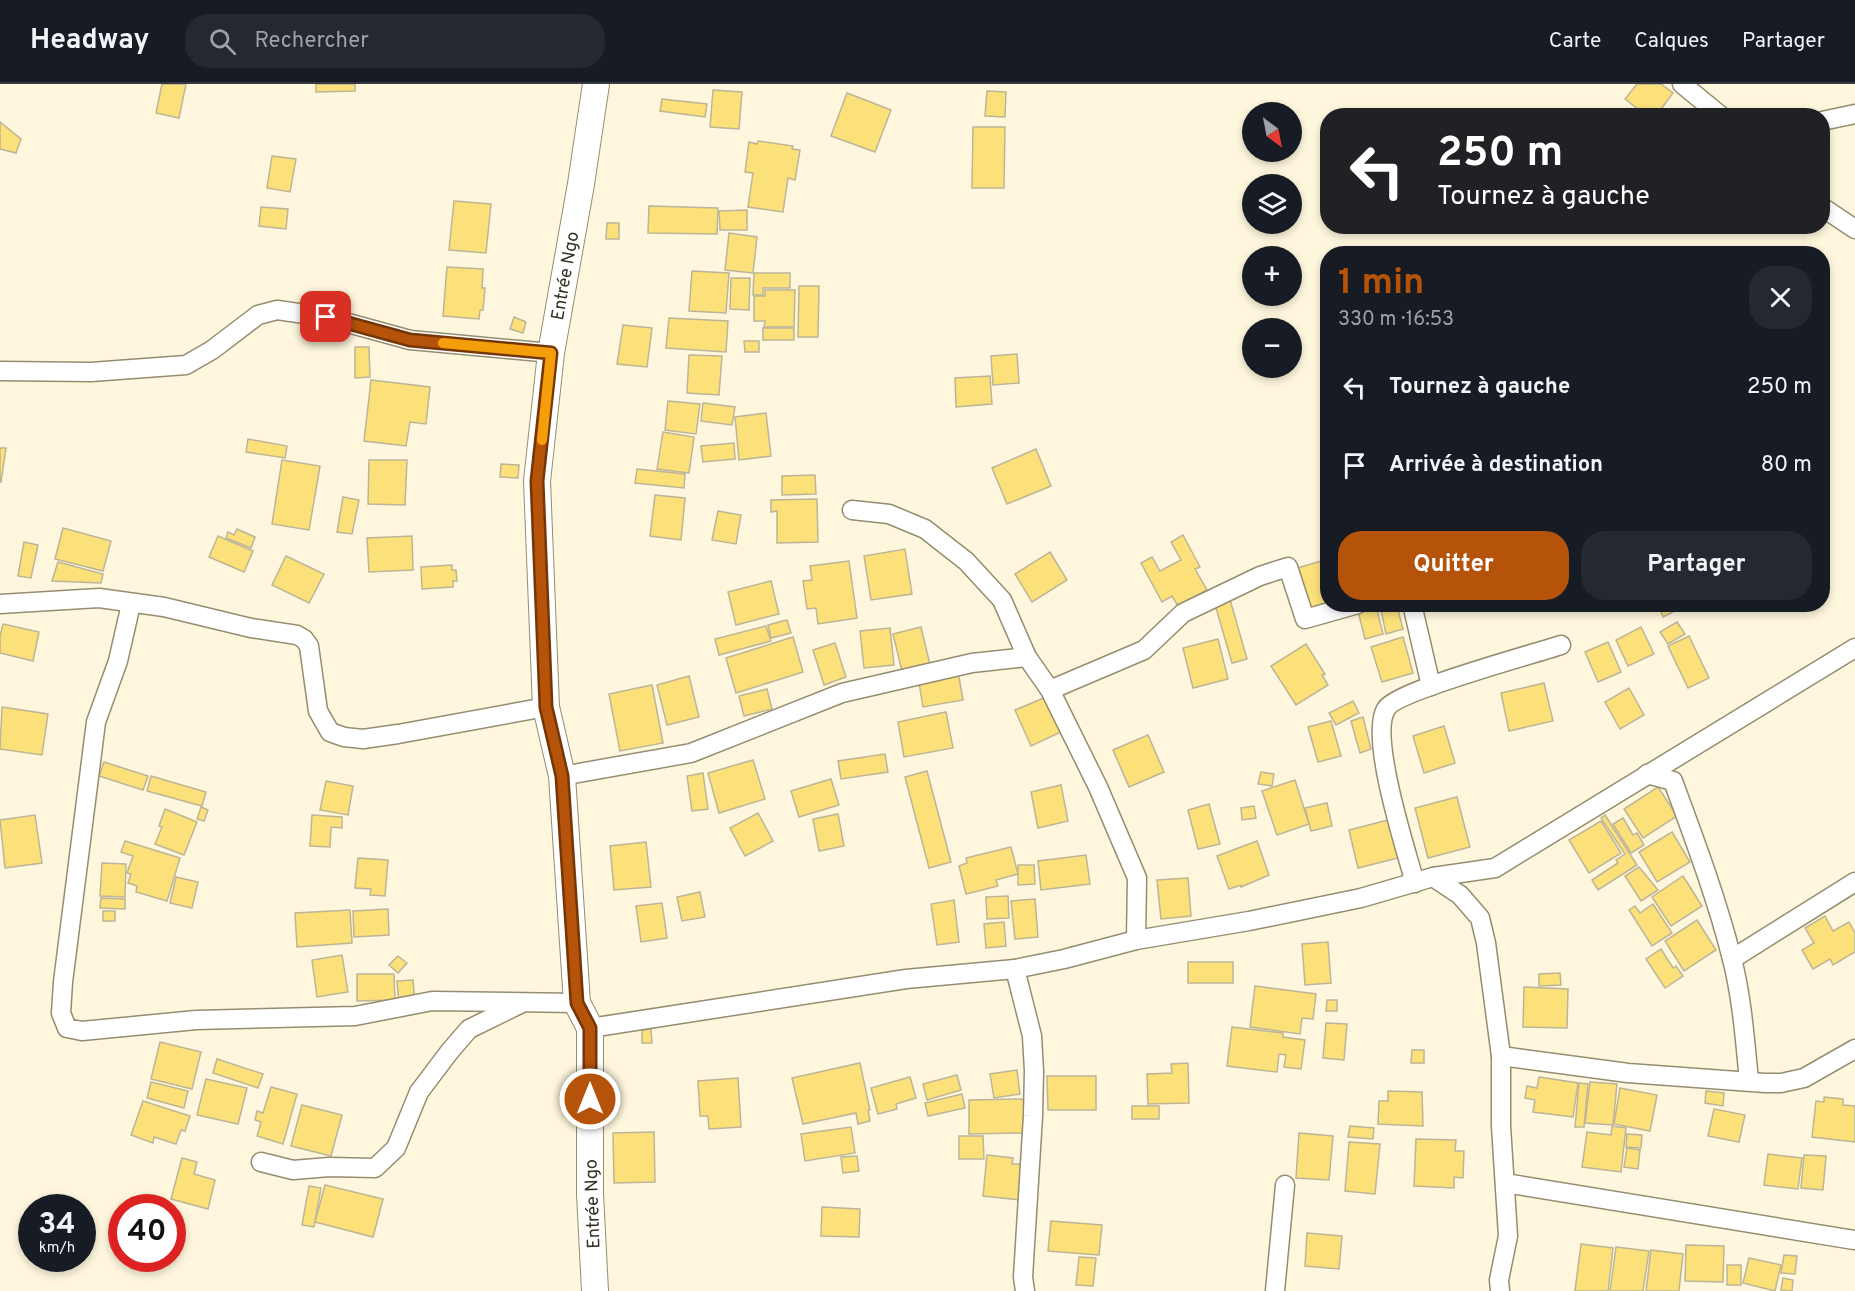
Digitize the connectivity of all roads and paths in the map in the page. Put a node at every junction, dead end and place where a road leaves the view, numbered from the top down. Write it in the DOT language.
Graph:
graph roads {
  1 [pos="596,84"];
  2 [pos="1682,84"];
  3 [pos="1711,108"];
  4 [pos="1855,114"];
  5 [pos="1830,119"];
  6 [pos="1830,213"];
  7 [pos="1855,230"];
  8 [pos="551,353"];
  9 [pos="0,371"];
  10 [pos="852,510"];
  11 [pos="0,604"];
  12 [pos="131,604"];
  13 [pos="1330,612"];
  14 [pos="1414,612"];
  15 [pos="1561,645"];
  16 [pos="1855,648"];
  17 [pos="1027,657"];
  18 [pos="1431,686"];
  19 [pos="1050,690"];
  20 [pos="546,707"];
  21 [pos="1647,774"];
  22 [pos="562,776"];
  23 [pos="1433,877"];
  24 [pos="1855,882"];
  25 [pos="1415,883"];
  26 [pos="1136,940"];
  27 [pos="1732,959"];
  28 [pos="1015,969"];
  29 [pos="522,1003"];
  30 [pos="577,1003"];
  31 [pos="590,1028"];
  32 [pos="1855,1049"];
  33 [pos="1501,1056"];
  34 [pos="1749,1081"];
  35 [pos="261,1162"];
  36 [pos="1505,1184"];
  37 [pos="1285,1185"];
  38 [pos="1854,1240"];
  39 [pos="596,1291"];
  40 [pos="1025,1291"];
  41 [pos="1275,1291"];
  42 [pos="1500,1291"];
  1 -- 8 [label="street, Entrée Ngo"];
  2 -- 3 [label="street"];
  4 -- 5 [label="street"];
  6 -- 7 [label="street"];
  8 -- 9 [label="street"];
  8 -- 20 [label="street, Entrée Ngo"];
  10 -- 17 [label="street"];
  11 -- 12 [label="street"];
  12 -- 20 [label="street"];
  12 -- 29 [label="street"];
  13 -- 19 [label="street"];
  14 -- 18 [label="street"];
  15 -- 18 [label="street"];
  16 -- 21 [label="street"];
  17 -- 19 [label="street"];
  17 -- 22 [label="street"];
  18 -- 25 [label="street"];
  19 -- 26 [label="street"];
  20 -- 22 [label="street, Entrée Ngo"];
  21 -- 23 [label="street"];
  21 -- 27 [label="street"];
  22 -- 30 [label="street, Entrée Ngo"];
  23 -- 25 [label="street"];
  23 -- 33 [label="street"];
  24 -- 27 [label="street"];
  25 -- 26 [label="street"];
  26 -- 28 [label="street"];
  27 -- 34 [label="street"];
  28 -- 31 [label="street"];
  28 -- 40 [label="street"];
  29 -- 30 [label="street"];
  29 -- 35 [label="street"];
  30 -- 31 [label="street, Entrée Ngo"];
  31 -- 39 [label="street, Entrée Ngo"];
  32 -- 34 [label="street"];
  33 -- 34 [label="street"];
  33 -- 36 [label="street"];
  36 -- 38 [label="street"];
  36 -- 42 [label="street"];
  37 -- 41 [label="street"];
}
